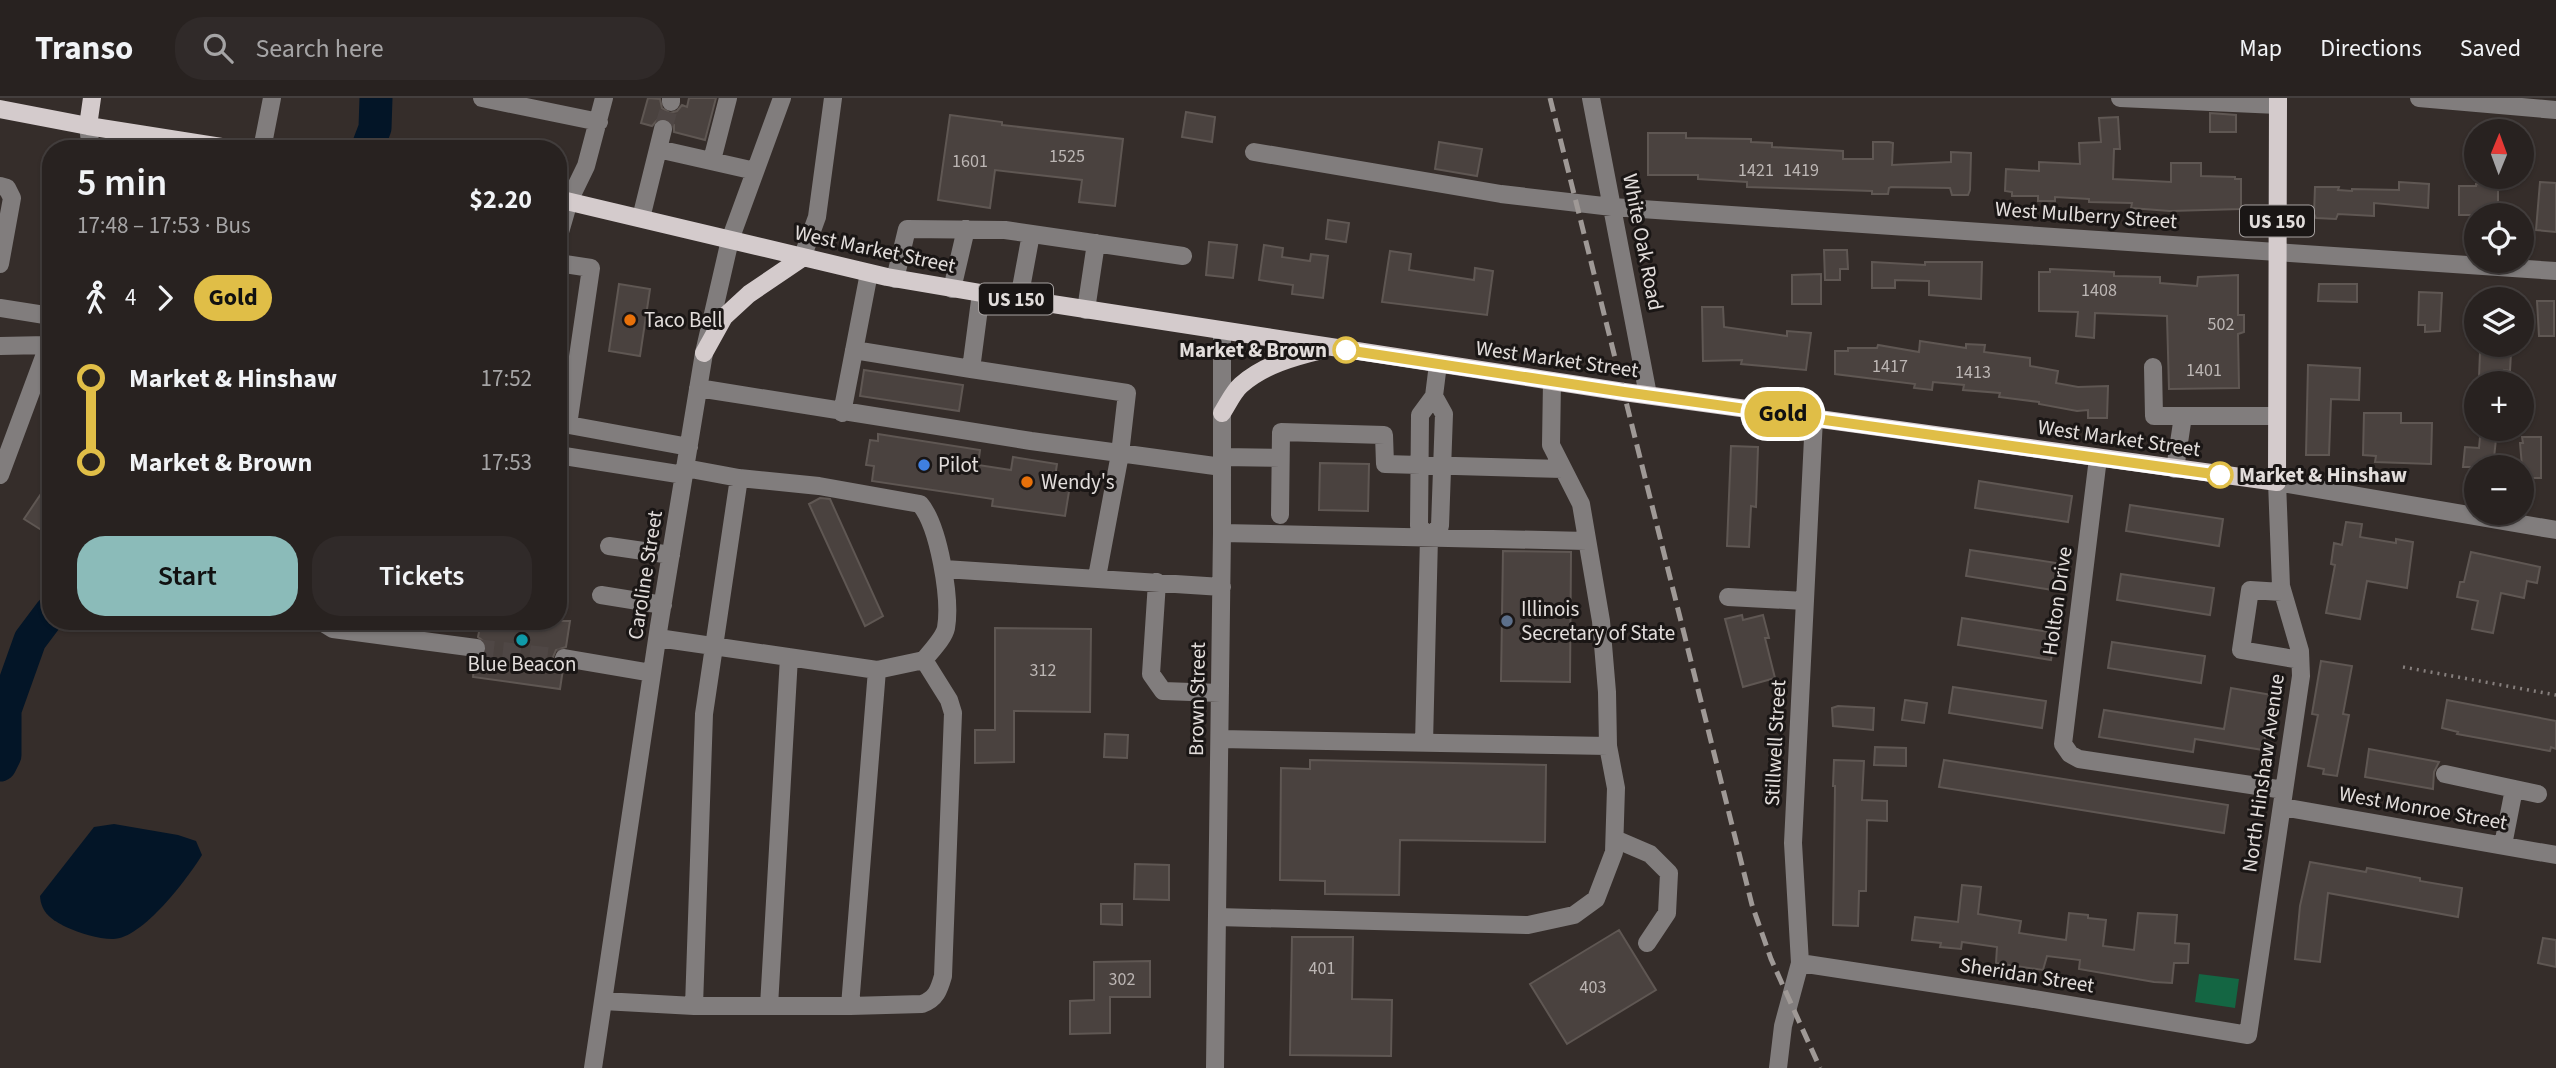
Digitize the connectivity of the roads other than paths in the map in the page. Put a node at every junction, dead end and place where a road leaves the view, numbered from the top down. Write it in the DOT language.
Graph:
graph roads {
  1 [pos="92,98"];
  2 [pos="272,98"];
  3 [pos="482,98"];
  4 [pos="604,98"];
  5 [pos="728,98"];
  6 [pos="782,98"];
  7 [pos="833,98"];
  8 [pos="1591,98"];
  9 [pos="2120,98"];
  10 [pos="2419,98"];
  11 [pos="2278,102"];
  12 [pos="0,109"];
  13 [pos="2556,110"];
  14 [pos="599,122"];
  15 [pos="88,126"];
  16 [pos="663,129"];
  17 [pos="90,140"];
  18 [pos="140,140"];
  19 [pos="264,140"];
  20 [pos="658,149"];
  21 [pos="1254,152"];
  22 [pos="712,160"];
  23 [pos="755,171"];
  24 [pos="0,187"];
  25 [pos="567,195"];
  26 [pos="567,201"];
  27 [pos="1612,207"];
  28 [pos="641,218"];
  29 [pos="966,229"];
  30 [pos="1031,234"];
  31 [pos="730,240"];
  32 [pos="1096,243"];
  33 [pos="2277,251"];
  34 [pos="1183,256"];
  35 [pos="803,258"];
  36 [pos="0,264"];
  37 [pos="567,264"];
  38 [pos="2556,271"];
  39 [pos="869,273"];
  40 [pos="895,279"];
  41 [pos="952,289"];
  42 [pos="981,293"];
  43 [pos="1019,299"];
  44 [pos="0,308"];
  45 [pos="1086,310"];
  46 [pos="42,315"];
  47 [pos="1222,331"];
  48 [pos="42,342"];
  49 [pos="0,346"];
  50 [pos="1329,348"];
  51 [pos="855,350"];
  52 [pos="704,353"];
  53 [pos="42,358"];
  54 [pos="1438,364"];
  55 [pos="2153,366"];
  56 [pos="971,369"];
  57 [pos="1552,381"];
  58 [pos="698,388"];
  59 [pos="1434,396"];
  60 [pos="1648,396"];
  61 [pos="567,401"];
  62 [pos="842,412"];
  63 [pos="1222,413"];
  64 [pos="2183,416"];
  65 [pos="2277,416"];
  66 [pos="1814,418"];
  67 [pos="567,425"];
  68 [pos="688,447"];
  69 [pos="4,452"];
  70 [pos="1120,454"];
  71 [pos="567,456"];
  72 [pos="1280,458"];
  73 [pos="2098,458"];
  74 [pos="1222,462"];
  75 [pos="1419,465"];
  76 [pos="1442,466"];
  77 [pos="2175,468"];
  78 [pos="1563,469"];
  79 [pos="685,471"];
  80 [pos="0,475"];
  81 [pos="739,478"];
  82 [pos="2277,482"];
  83 [pos="1280,515"];
  84 [pos="2556,530"];
  85 [pos="1222,533"];
  86 [pos="1429,537"];
  87 [pos="1587,541"];
  88 [pos="609,546"];
  89 [pos="671,555"];
  90 [pos="944,569"];
  91 [pos="1097,577"];
  92 [pos="1157,582"];
  93 [pos="1222,587"];
  94 [pos="2283,592"];
  95 [pos="601,595"];
  96 [pos="1728,597"];
  97 [pos="1805,601"];
  98 [pos="663,605"];
  99 [pos="341,630"];
  100 [pos="658,638"];
  101 [pos="714,646"];
  102 [pos="476,648"];
  103 [pos="789,657"];
  104 [pos="564,658"];
  105 [pos="924,660"];
  106 [pos="2300,660"];
  107 [pos="877,670"];
  108 [pos="652,673"];
  109 [pos="1220,693"];
  110 [pos="1220,739"];
  111 [pos="1424,743"];
  112 [pos="1608,746"];
  113 [pos="2066,749"];
  114 [pos="2445,774"];
  115 [pos="2514,789"];
  116 [pos="2538,794"];
  117 [pos="2283,798"];
  118 [pos="1615,839"];
  119 [pos="2503,845"];
  120 [pos="2556,855"];
  121 [pos="1217,916"];
  122 [pos="1647,943"];
  123 [pos="1800,963"];
  124 [pos="603,1000"];
  125 [pos="694,1006"];
  126 [pos="769,1006"];
  127 [pos="850,1006"];
  128 [pos="2248,1035"];
  129 [pos="593,1068"];
  130 [pos="1215,1068"];
  131 [pos="1778,1068"];
  1 -- 15 [label="main road"];
  2 -- 19 [label="street"];
  3 -- 14 [label="street"];
  4 -- 14 [label="street"];
  5 -- 22 [label="street"];
  6 -- 23 [label="street, Caroline Street"];
  7 -- 35 [label="street"];
  8 -- 27 [label="street, White Oak Road"];
  9 -- 11 [label="street"];
  10 -- 13 [label="street"];
  11 -- 33 [label="main road, North Hinshaw Avenue / US 150"];
  12 -- 15 [label="main road"];
  14 -- 25 [label="street"];
  15 -- 17 [label="street"];
  15 -- 18 [label="main road"];
  16 -- 20 [label="street"];
  20 -- 22 [label="street"];
  20 -- 28 [label="street"];
  21 -- 27 [label="street, West Mulberry Street"];
  22 -- 23 [label="street"];
  23 -- 31 [label="street, Caroline Street"];
  24 -- 36 [label="street"];
  26 -- 28 [label="main road, West Market Street / US 150"];
  27 -- 33 [label="street, West Mulberry Street"];
  27 -- 60 [label="street, White Oak Road"];
  28 -- 31 [label="main road, West Market Street / US 150"];
  29 -- 30 [label="street"];
  29 -- 40 [label="street"];
  29 -- 41 [label="street"];
  30 -- 32 [label="street"];
  30 -- 43 [label="street"];
  31 -- 35 [label="main road, West Market Street / US 150"];
  31 -- 52 [label="street, Caroline Street"];
  32 -- 34 [label="street"];
  32 -- 45 [label="street"];
  33 -- 38 [label="street, West Mulberry Street"];
  33 -- 65 [label="main road, North Hinshaw Avenue / US 150"];
  35 -- 39 [label="main road, West Market Street / US 150"];
  35 -- 52 [label="main road"];
  37 -- 61 [label="street"];
  39 -- 40 [label="main road, West Market Street / US 150"];
  39 -- 51 [label="street"];
  40 -- 41 [label="main road, West Market Street / US 150"];
  41 -- 42 [label="main road, West Market Street / US 150"];
  42 -- 43 [label="main road, West Market Street / US 150"];
  42 -- 56 [label="street"];
  43 -- 45 [label="main road, West Market Street / US 150"];
  44 -- 46 [label="street"];
  45 -- 47 [label="main road, West Market Street / US 150"];
  47 -- 50 [label="main road, West Market Street / US 150"];
  47 -- 63 [label="street, Brown Street"];
  48 -- 49 [label="street"];
  50 -- 54 [label="main road, West Market Street / US 150"];
  50 -- 63 [label="main road"];
  51 -- 56 [label="street"];
  51 -- 62 [label="street"];
  52 -- 58 [label="street, Caroline Street"];
  53 -- 69 [label="street"];
  54 -- 57 [label="main road, West Market Street / US 150"];
  54 -- 59 [label="street"];
  55 -- 64 [label="street"];
  56 -- 70 [label="street"];
  57 -- 60 [label="main road, West Market Street / US 150"];
  57 -- 78 [label="street"];
  58 -- 62 [label="street"];
  58 -- 68 [label="street, Caroline Street"];
  59 -- 75 [label="street"];
  59 -- 76 [label="street"];
  60 -- 66 [label="main road, West Market Street / US 150"];
  62 -- 70 [label="street"];
  63 -- 74 [label="street, Brown Street"];
  64 -- 65 [label="street"];
  64 -- 77 [label="street"];
  65 -- 82 [label="main road, North Hinshaw Avenue / US 150"];
  66 -- 73 [label="main road, West Market Street / US 150"];
  66 -- 97 [label="street, Stillwell Street"];
  67 -- 68 [label="street"];
  68 -- 79 [label="street, Caroline Street"];
  69 -- 80 [label="street"];
  70 -- 74 [label="street"];
  70 -- 91 [label="street"];
  71 -- 79 [label="street"];
  72 -- 74 [label="street"];
  72 -- 75 [label="street"];
  72 -- 83 [label="street"];
  73 -- 77 [label="main road, West Market Street / US 150"];
  73 -- 113 [label="street, Holton Drive"];
  74 -- 85 [label="street, Brown Street"];
  75 -- 76 [label="street"];
  75 -- 86 [label="street"];
  76 -- 78 [label="street"];
  76 -- 86 [label="street"];
  77 -- 82 [label="main road, West Market Street / US 150"];
  78 -- 87 [label="street"];
  79 -- 81 [label="street"];
  79 -- 89 [label="street, Caroline Street"];
  81 -- 90 [label="street"];
  81 -- 101 [label="street"];
  82 -- 84 [label="street, West Market Street"];
  82 -- 94 [label="street, North Hinshaw Avenue"];
  85 -- 86 [label="street"];
  85 -- 93 [label="street, Brown Street"];
  86 -- 87 [label="street"];
  86 -- 111 [label="street"];
  87 -- 112 [label="street"];
  88 -- 89 [label="street"];
  89 -- 98 [label="street, Caroline Street"];
  90 -- 91 [label="street"];
  90 -- 105 [label="street"];
  91 -- 92 [label="street"];
  92 -- 93 [label="street"];
  92 -- 109 [label="street"];
  93 -- 109 [label="street, Brown Street"];
  94 -- 106 [label="street, North Hinshaw Avenue"];
  94 -- 106 [label="street"];
  95 -- 98 [label="street"];
  96 -- 97 [label="street"];
  97 -- 123 [label="street, Stillwell Street"];
  98 -- 100 [label="street, Caroline Street"];
  99 -- 102 [label="street"];
  100 -- 101 [label="street"];
  100 -- 108 [label="street, Caroline Street"];
  101 -- 103 [label="street"];
  101 -- 125 [label="street"];
  103 -- 107 [label="street"];
  103 -- 126 [label="street"];
  104 -- 108 [label="street"];
  105 -- 107 [label="street"];
  105 -- 127 [label="street"];
  106 -- 117 [label="street, North Hinshaw Avenue"];
  107 -- 127 [label="street"];
  108 -- 124 [label="street, Caroline Street"];
  109 -- 110 [label="street, Brown Street"];
  110 -- 111 [label="street"];
  110 -- 121 [label="street, Brown Street"];
  111 -- 112 [label="street"];
  112 -- 118 [label="street"];
  113 -- 117 [label="street, West Monroe Street"];
  114 -- 115 [label="street"];
  115 -- 116 [label="street"];
  115 -- 119 [label="street"];
  117 -- 119 [label="street, West Monroe Street"];
  117 -- 128 [label="street, North Hinshaw Avenue"];
  118 -- 121 [label="street"];
  118 -- 122 [label="street"];
  119 -- 120 [label="street, West Monroe Street"];
  121 -- 130 [label="street, Brown Street"];
  123 -- 128 [label="street, Sheridan Street"];
  123 -- 131 [label="street, Stillwell Street"];
  124 -- 125 [label="street"];
  124 -- 129 [label="street, Caroline Street"];
  125 -- 126 [label="street"];
  126 -- 127 [label="street"];
}
